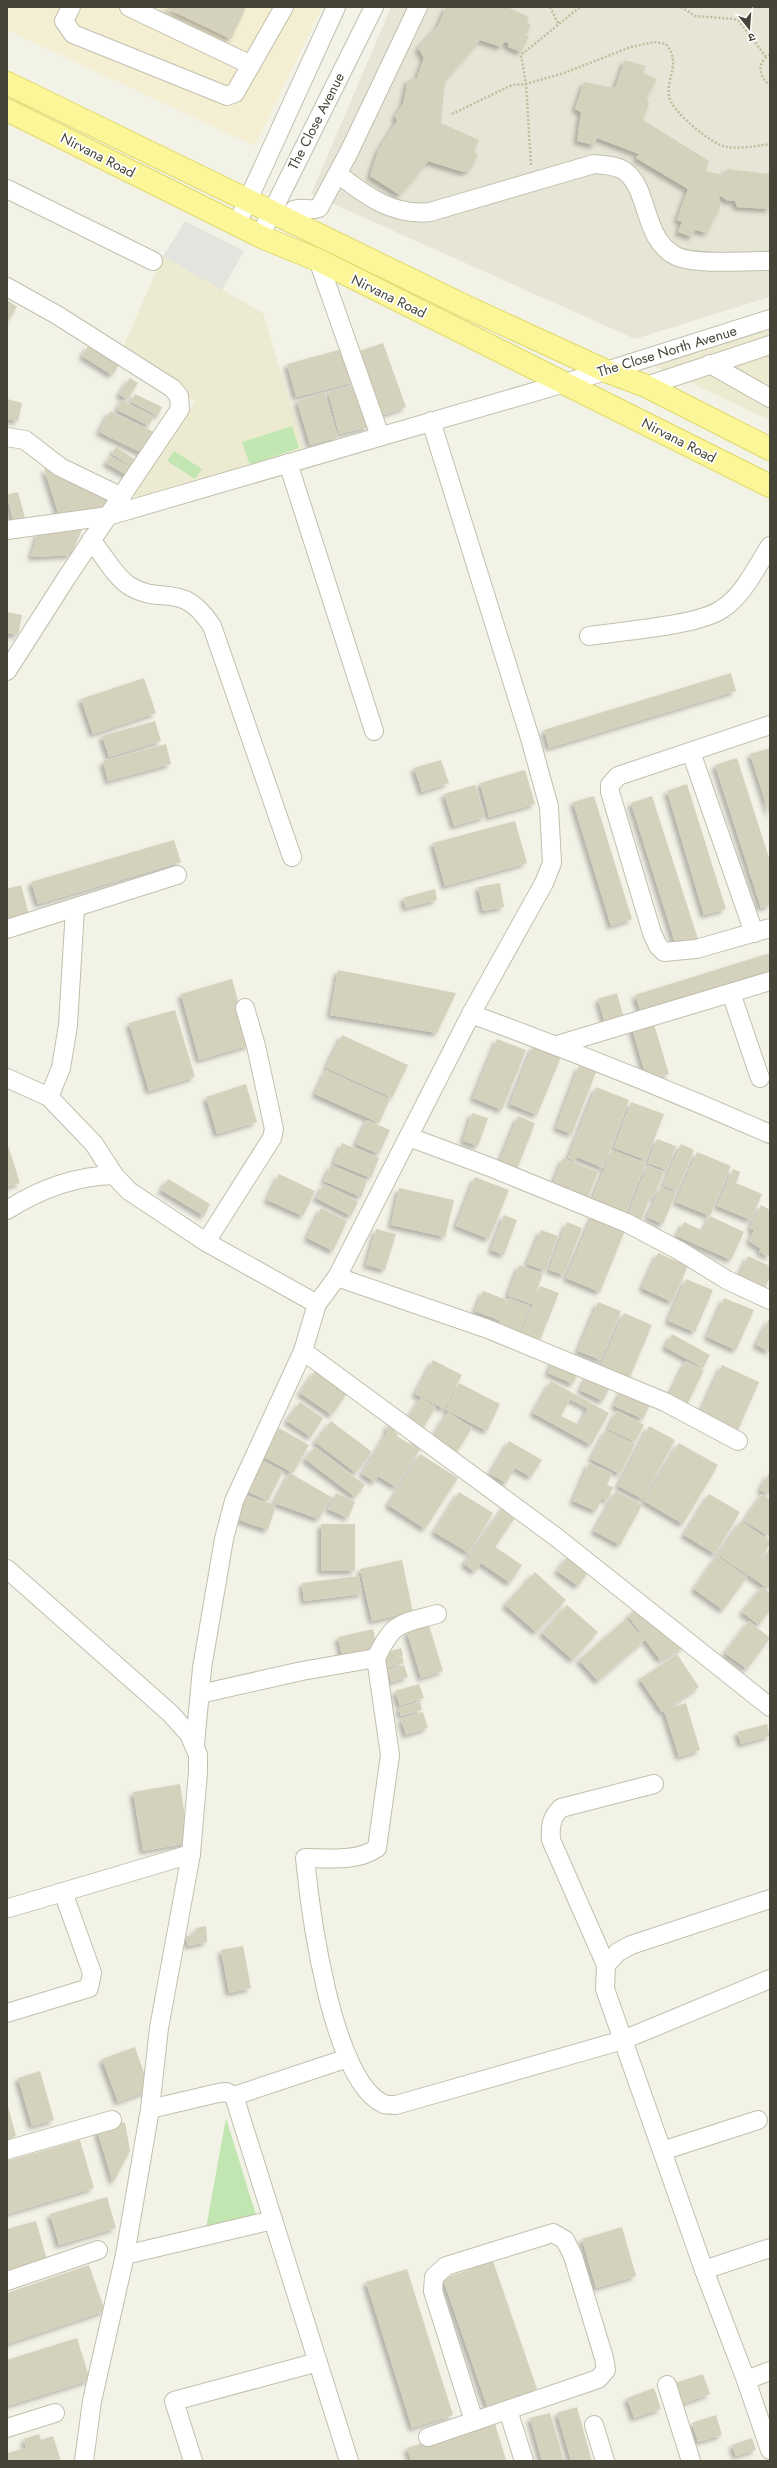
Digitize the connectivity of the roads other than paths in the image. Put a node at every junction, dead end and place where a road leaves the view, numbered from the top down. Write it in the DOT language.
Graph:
graph roads {
  1 [pos="129,7"];
  2 [pos="284,7"];
  3 [pos="336,7"];
  4 [pos="374,7"];
  5 [pos="418,7"];
  6 [pos="68,8"];
  7 [pos="251,65"];
  8 [pos="7,83"];
  9 [pos="7,110"];
  10 [pos="338,174"];
  11 [pos="7,189"];
  12 [pos="248,200"];
  13 [pos="280,216"];
  14 [pos="237,224"];
  15 [pos="260,236"];
  16 [pos="318,260"];
  17 [pos="153,261"];
  18 [pos="770,261"];
  19 [pos="7,287"];
  20 [pos="770,319"];
  21 [pos="770,345"];
  22 [pos="710,364"];
  23 [pos="606,371"];
  24 [pos="563,382"];
  25 [pos="646,386"];
  26 [pos="770,398"];
  27 [pos="431,421"];
  28 [pos="380,436"];
  29 [pos="7,437"];
  30 [pos="770,449"];
  31 [pos="288,463"];
  32 [pos="770,486"];
  33 [pos="122,497"];
  34 [pos="108,516"];
  35 [pos="7,530"];
  36 [pos="91,540"];
  37 [pos="770,546"];
  38 [pos="589,636"];
  39 [pos="7,671"];
  40 [pos="770,725"];
  41 [pos="374,731"];
  42 [pos="692,752"];
  43 [pos="292,857"];
  44 [pos="177,876"];
  45 [pos="75,908"];
  46 [pos="7,929"];
  47 [pos="762,931"];
  48 [pos="770,980"];
  49 [pos="731,993"];
  50 [pos="245,1008"];
  51 [pos="470,1014"];
  52 [pos="556,1045"];
  53 [pos="7,1078"];
  54 [pos="760,1078"];
  55 [pos="49,1097"];
  56 [pos="770,1134"];
  57 [pos="408,1137"];
  58 [pos="114,1175"];
  59 [pos="7,1210"];
  60 [pos="206,1242"];
  61 [pos="337,1277"];
  62 [pos="770,1300"];
  63 [pos="317,1304"];
  64 [pos="303,1352"];
  65 [pos="738,1441"];
  66 [pos="7,1569"];
  67 [pos="437,1614"];
  68 [pos="376,1658"];
  69 [pos="200,1694"];
  70 [pos="768,1701"];
  71 [pos="195,1745"];
  72 [pos="654,1784"];
  73 [pos="191,1854"];
  74 [pos="62,1892"];
  75 [pos="770,1899"];
  76 [pos="8,1908"];
  77 [pos="606,1965"];
  78 [pos="770,1979"];
  79 [pos="7,2013"];
  80 [pos="623,2040"];
  81 [pos="348,2058"];
  82 [pos="234,2096"];
  83 [pos="150,2109"];
  84 [pos="112,2120"];
  85 [pos="758,2120"];
  86 [pos="7,2150"];
  87 [pos="662,2151"];
  88 [pos="273,2220"];
  89 [pos="770,2248"];
  90 [pos="98,2250"];
  91 [pos="125,2255"];
  92 [pos="704,2270"];
  93 [pos="7,2281"];
  94 [pos="318,2362"];
  95 [pos="770,2372"];
  96 [pos="746,2380"];
  97 [pos="667,2385"];
  98 [pos="508,2410"];
  99 [pos="55,2413"];
  100 [pos="474,2422"];
  101 [pos="594,2425"];
  102 [pos="7,2428"];
  103 [pos="428,2437"];
  104 [pos="770,2450"];
  105 [pos="84,2461"];
  106 [pos="193,2461"];
  107 [pos="349,2461"];
  108 [pos="524,2461"];
  109 [pos="605,2461"];
  110 [pos="691,2461"];
  1 -- 7 [label="street"];
  2 -- 7 [label="street"];
  3 -- 12 [label="street, The Close Avenue"];
  4 -- 13 [label="street, The Close Avenue"];
  5 -- 10 [label="street"];
  6 -- 7 [label="street"];
  8 -- 12 [label="main road, Nirvana Road"];
  9 -- 14 [label="main road, Nirvana Road"];
  10 -- 13 [label="street"];
  10 -- 18 [label="street"];
  11 -- 17 [label="street"];
  12 -- 13 [label="main road, Nirvana Road"];
  12 -- 14 [label="street, The Close Avenue"];
  13 -- 15 [label="street, The Close Avenue"];
  13 -- 23 [label="main road, Nirvana Road"];
  14 -- 15 [label="main road, Nirvana Road"];
  15 -- 16 [label="main road, Nirvana Road"];
  16 -- 24 [label="main road, Nirvana Road"];
  16 -- 28 [label="street"];
  19 -- 33 [label="street"];
  20 -- 23 [label="street, The Close North Avenue"];
  21 -- 22 [label="street"];
  22 -- 25 [label="street"];
  22 -- 26 [label="street"];
  23 -- 24 [label="street, The Close North Avenue"];
  23 -- 25 [label="main road, Nirvana Road"];
  24 -- 27 [label="street, The Close North Avenue"];
  24 -- 32 [label="main road, Nirvana Road"];
  25 -- 30 [label="main road, Nirvana Road"];
  27 -- 28 [label="street, The Close North Avenue"];
  27 -- 51 [label="street"];
  28 -- 31 [label="street, The Close North Avenue"];
  29 -- 33 [label="street"];
  31 -- 34 [label="street, The Close North Avenue"];
  31 -- 41 [label="street"];
  33 -- 34 [label="street"];
  34 -- 35 [label="street, The Close North Avenue"];
  34 -- 36 [label="street"];
  36 -- 39 [label="street"];
  36 -- 43 [label="street"];
  37 -- 38 [label="street"];
  40 -- 42 [label="street"];
  42 -- 47 [label="street"];
  42 -- 47 [label="street"];
  44 -- 45 [label="street"];
  45 -- 46 [label="street"];
  45 -- 55 [label="street"];
  48 -- 49 [label="street"];
  49 -- 52 [label="street"];
  49 -- 54 [label="street"];
  50 -- 60 [label="street"];
  51 -- 52 [label="street"];
  51 -- 57 [label="street"];
  52 -- 56 [label="street"];
  53 -- 55 [label="street"];
  55 -- 58 [label="street"];
  57 -- 61 [label="street"];
  57 -- 62 [label="street"];
  58 -- 59 [label="street"];
  58 -- 60 [label="street"];
  60 -- 63 [label="street"];
  61 -- 63 [label="street"];
  61 -- 65 [label="street"];
  63 -- 64 [label="street"];
  64 -- 69 [label="street"];
  64 -- 70 [label="street"];
  66 -- 71 [label="street"];
  67 -- 68 [label="street"];
  68 -- 69 [label="street"];
  68 -- 81 [label="street"];
  69 -- 71 [label="street"];
  71 -- 73 [label="street"];
  72 -- 77 [label="street"];
  73 -- 74 [label="street"];
  73 -- 83 [label="street"];
  74 -- 76 [label="street"];
  74 -- 79 [label="street"];
  75 -- 77 [label="street"];
  77 -- 80 [label="street"];
  78 -- 80 [label="street"];
  80 -- 81 [label="street"];
  80 -- 87 [label="street"];
  81 -- 82 [label="street"];
  82 -- 83 [label="street"];
  82 -- 88 [label="street"];
  83 -- 91 [label="street"];
  84 -- 86 [label="street"];
  85 -- 87 [label="street"];
  87 -- 92 [label="street"];
  88 -- 91 [label="street"];
  88 -- 94 [label="street"];
  89 -- 92 [label="street"];
  90 -- 93 [label="street"];
  91 -- 105 [label="street"];
  92 -- 96 [label="street"];
  94 -- 106 [label="street"];
  94 -- 107 [label="street"];
  95 -- 96 [label="street"];
  96 -- 104 [label="street"];
  97 -- 110 [label="street"];
  98 -- 100 [label="street"];
  98 -- 100 [label="street"];
  98 -- 108 [label="street"];
  99 -- 102 [label="street"];
  100 -- 103 [label="street"];
  101 -- 109 [label="street"];
}
